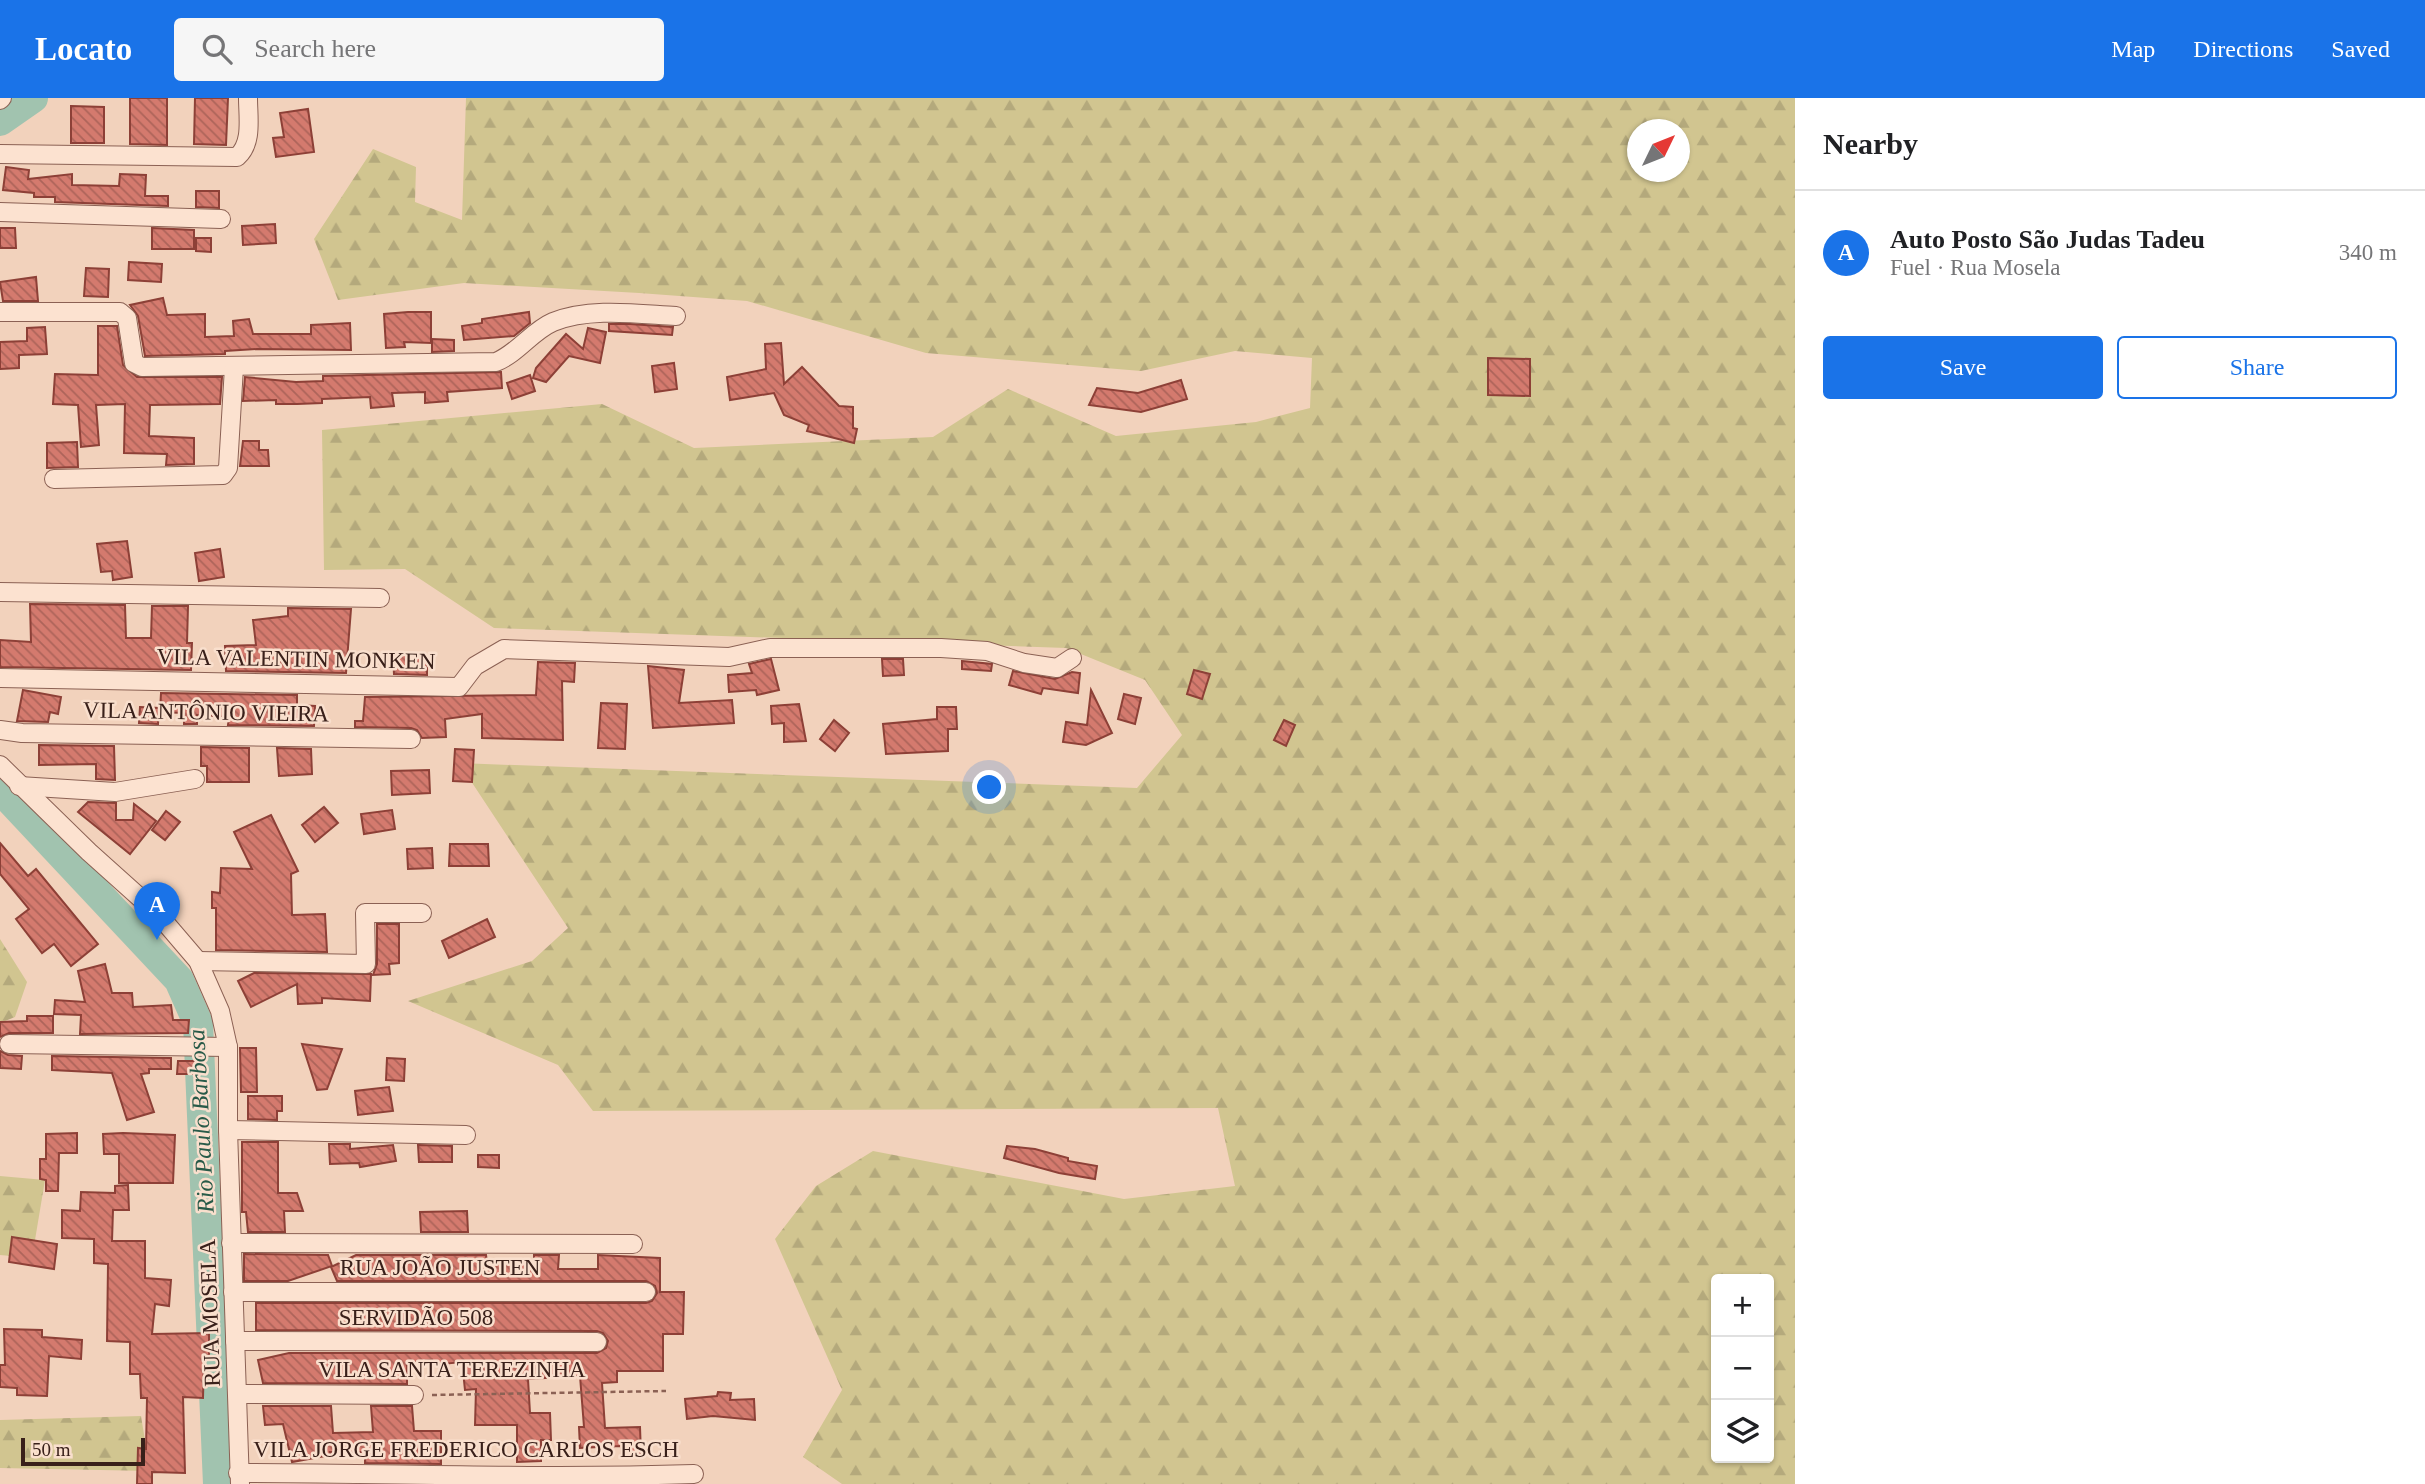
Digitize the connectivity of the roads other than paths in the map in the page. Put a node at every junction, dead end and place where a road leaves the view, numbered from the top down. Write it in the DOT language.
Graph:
graph roads {
  1 [pos="248,98"];
  2 [pos="0,154"];
  3 [pos="0,212"];
  4 [pos="221,219"];
  5 [pos="0,312"];
  6 [pos="676,316"];
  7 [pos="234,367"];
  8 [pos="54,479"];
  9 [pos="0,592"];
  10 [pos="380,597"];
  11 [pos="1072,658"];
  12 [pos="0,678"];
  13 [pos="0,730"];
  14 [pos="411,739"];
  15 [pos="0,765"];
  16 [pos="195,779"];
  17 [pos="19,786"];
  18 [pos="422,913"];
  19 [pos="198,961"];
  20 [pos="9,1044"];
  21 [pos="228,1047"];
  22 [pos="228,1130"];
  23 [pos="466,1135"];
  24 [pos="231,1244"];
  25 [pos="633,1244"];
  26 [pos="233,1292"];
  27 [pos="646,1292"];
  28 [pos="235,1341"];
  29 [pos="597,1342"];
  30 [pos="238,1394"];
  31 [pos="414,1395"];
  32 [pos="694,1474"];
  33 [pos="239,1479"];
  34 [pos="589,1481"];
  1 -- 2 [label="street"];
  3 -- 4 [label="street"];
  5 -- 7 [label="street"];
  6 -- 7 [label="street"];
  7 -- 8 [label="street"];
  9 -- 10 [label="street"];
  11 -- 12 [label="street, VILA VALENTIN MONKEN"];
  13 -- 14 [label="street, VILA ANTÔNIO VIEIRA"];
  15 -- 17 [label="street, RUA MOSELA"];
  16 -- 17 [label="street"];
  17 -- 19 [label="street, RUA MOSELA"];
  18 -- 19 [label="street"];
  19 -- 21 [label="street, RUA MOSELA"];
  20 -- 21 [label="street"];
  21 -- 22 [label="street, RUA MOSELA"];
  22 -- 23 [label="street"];
  22 -- 24 [label="street, RUA MOSELA"];
  24 -- 25 [label="street"];
  24 -- 26 [label="street, RUA MOSELA"];
  26 -- 27 [label="street, RUA JOÃO JUSTEN"];
  26 -- 28 [label="street, RUA MOSELA"];
  28 -- 29 [label="street, SERVIDÃO 508"];
  28 -- 30 [label="street, RUA MOSELA"];
  30 -- 31 [label="street, VILA SANTA TEREZINHA"];
  30 -- 33 [label="street, RUA MOSELA"];
  32 -- 34 [label="street, VILA JORGE FREDERICO CARLOS ESCH"];
  33 -- 34 [label="street, VILA JORGE FREDERICO CARLOS ESCH"];
}
